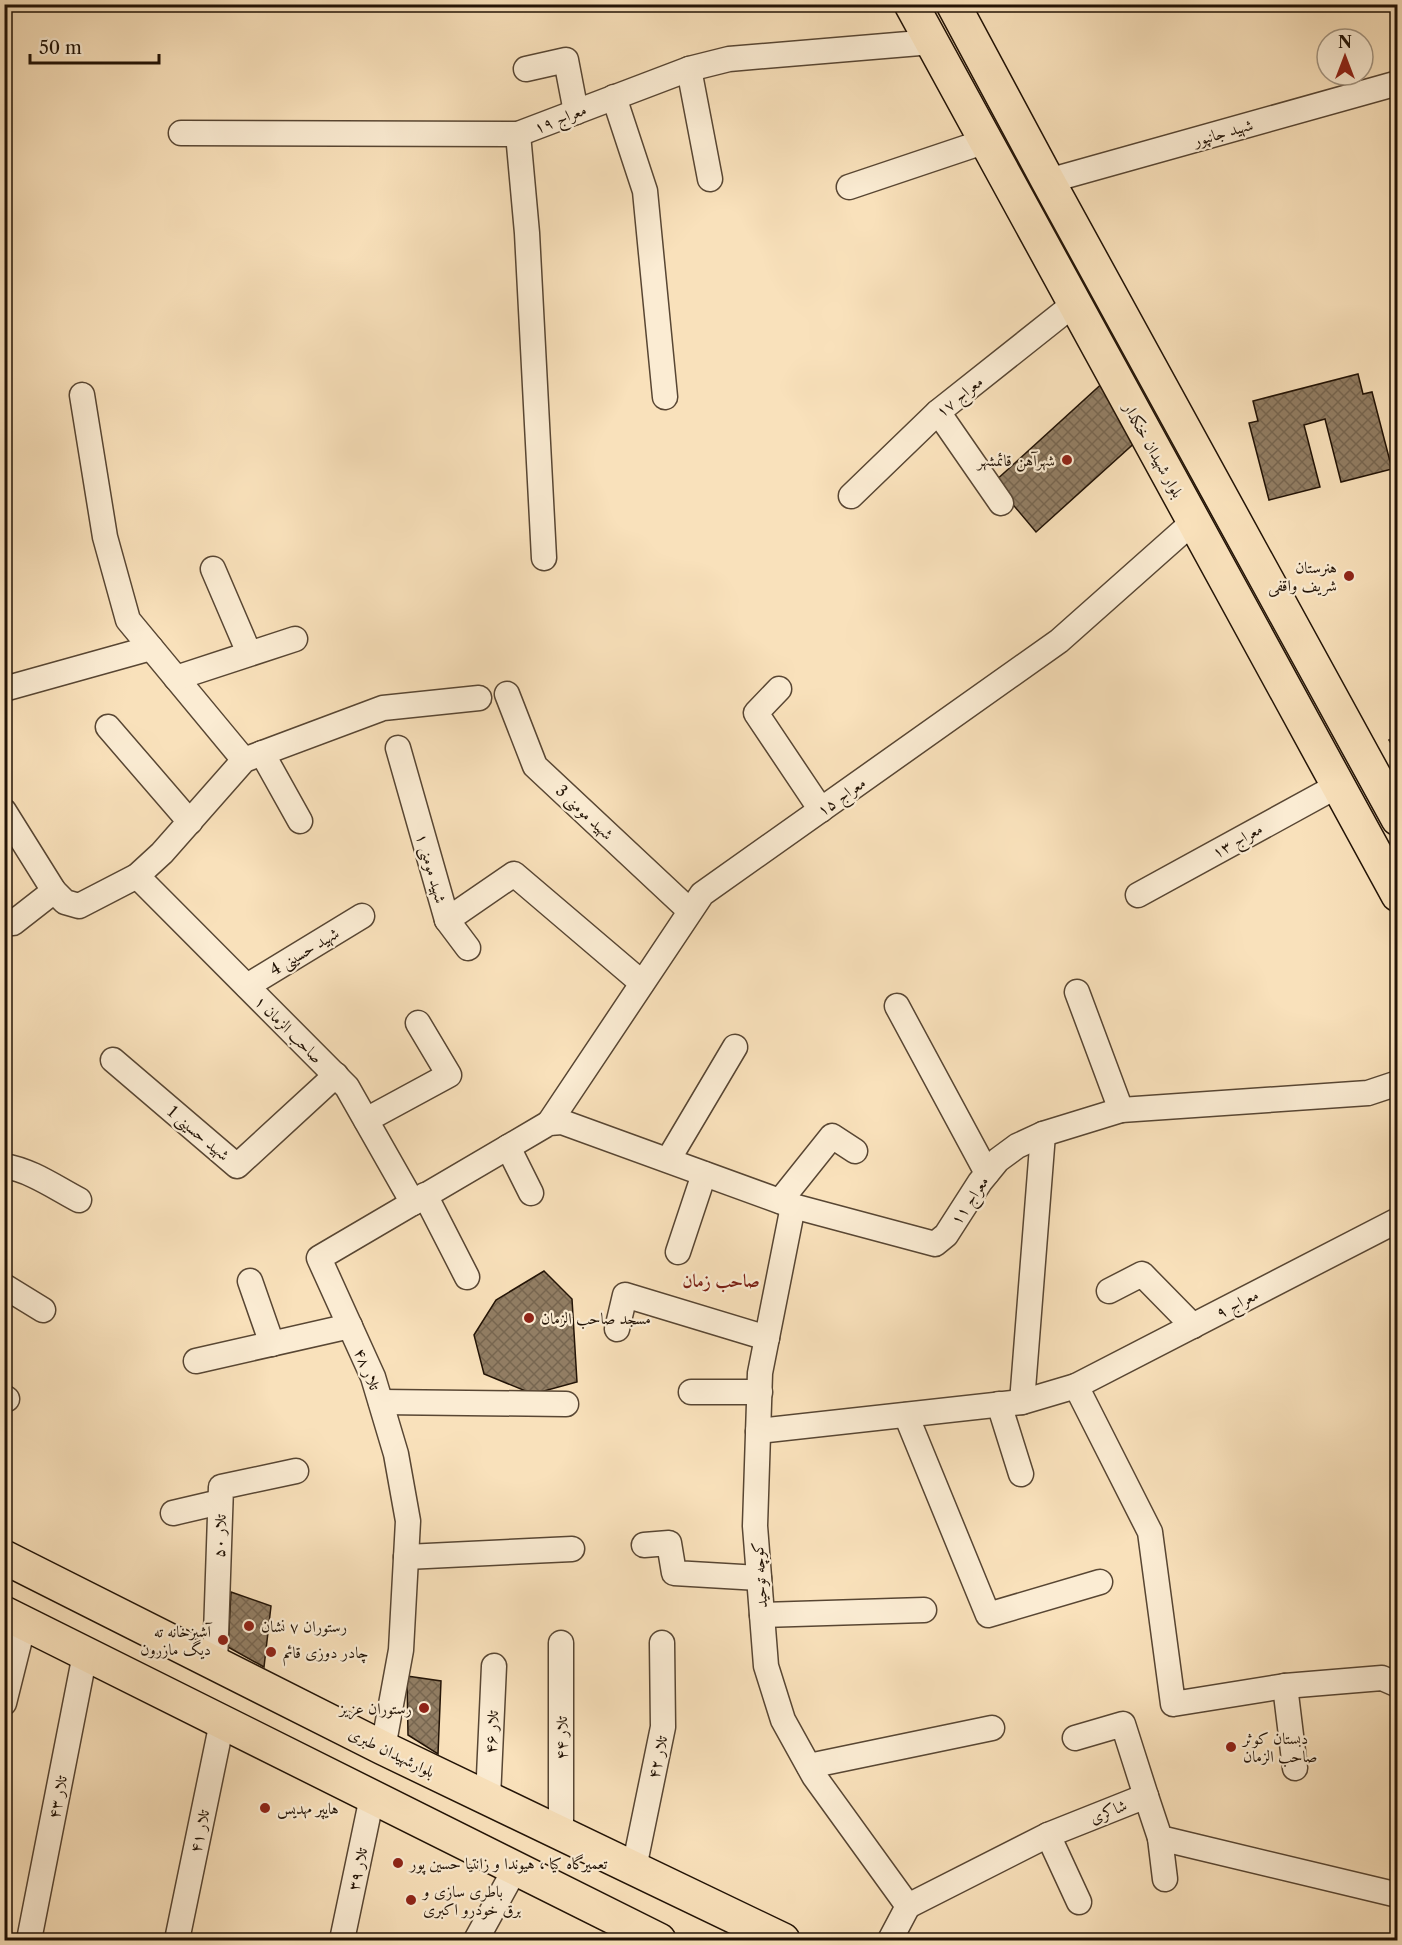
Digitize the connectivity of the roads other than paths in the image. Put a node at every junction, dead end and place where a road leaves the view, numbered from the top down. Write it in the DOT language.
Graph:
graph roads {
  1 [pos="911,4"];
  2 [pos="953,4"];
  3 [pos="932,42"];
  4 [pos="526,69"];
  5 [pos="688,69"];
  6 [pos="1398,83"];
  7 [pos="614,97"];
  8 [pos="576,112"];
  9 [pos="181,133"];
  10 [pos="519,134"];
  11 [pos="986,141"];
  12 [pos="710,179"];
  13 [pos="1048,181"];
  14 [pos="849,187"];
  15 [pos="1074,304"];
  16 [pos="82,395"];
  17 [pos="665,397"];
  18 [pos="939,412"];
  19 [pos="851,496"];
  20 [pos="1001,503"];
  21 [pos="1193,522"];
  22 [pos="544,558"];
  23 [pos="213,569"];
  24 [pos="295,639"];
  25 [pos="151,648"];
  26 [pos="249,654"];
  27 [pos="176,678"];
  28 [pos="4,689"];
  29 [pos="779,689"];
  30 [pos="507,694"];
  31 [pos="479,698"];
  32 [pos="108,727"];
  33 [pos="399,748"];
  34 [pos="253,757"];
  35 [pos="1337,786"];
  36 [pos="821,810"];
  37 [pos="4,812"];
  38 [pos="1398,819"];
  39 [pos="300,821"];
  40 [pos="190,822"];
  41 [pos="137,876"];
  42 [pos="54,891"];
  43 [pos="1138,895"];
  44 [pos="1398,895"];
  45 [pos="690,911"];
  46 [pos="362,916"];
  47 [pos="447,920"];
  48 [pos="13,922"];
  49 [pos="468,948"];
  50 [pos="642,983"];
  51 [pos="246,986"];
  52 [pos="1077,992"];
  53 [pos="897,1006"];
  54 [pos="418,1023"];
  55 [pos="735,1047"];
  56 [pos="113,1060"];
  57 [pos="336,1075"];
  58 [pos="1398,1083"];
  59 [pos="1121,1110"];
  60 [pos="366,1120"];
  61 [pos="549,1123"];
  62 [pos="1043,1134"];
  63 [pos="508,1147"];
  64 [pos="855,1151"];
  65 [pos="668,1160"];
  66 [pos="4,1166"];
  67 [pos="987,1173"];
  68 [pos="704,1174"];
  69 [pos="531,1193"];
  70 [pos="419,1199"];
  71 [pos="79,1200"];
  72 [pos="786,1204"];
  73 [pos="1398,1220"];
  74 [pos="678,1252"];
  75 [pos="467,1277"];
  76 [pos="250,1281"];
  77 [pos="4,1286"];
  78 [pos="1109,1291"];
  79 [pos="43,1310"];
  80 [pos="350,1326"];
  81 [pos="1193,1326"];
  82 [pos="617,1329"];
  83 [pos="767,1338"];
  84 [pos="272,1344"];
  85 [pos="196,1361"];
  86 [pos="1076,1386"];
  87 [pos="691,1392"];
  88 [pos="760,1392"];
  89 [pos="381,1402"];
  90 [pos="1010,1403"];
  91 [pos="566,1404"];
  92 [pos="906,1415"];
  93 [pos="758,1431"];
  94 [pos="296,1471"];
  95 [pos="1020,1474"];
  96 [pos="220,1502"];
  97 [pos="173,1513"];
  98 [pos="644,1545"];
  99 [pos="572,1549"];
  100 [pos="4,1557"];
  101 [pos="406,1557"];
  102 [pos="759,1578"];
  103 [pos="1100,1582"];
  104 [pos="924,1610"];
  105 [pos="762,1615"];
  106 [pos="14,1618"];
  107 [pos="561,1643"];
  108 [pos="662,1643"];
  109 [pos="85,1654"];
  110 [pos="215,1663"];
  111 [pos="494,1666"];
  112 [pos="1398,1685"];
  113 [pos="1285,1686"];
  114 [pos="4,1703"];
  115 [pos="222,1722"];
  116 [pos="993,1728"];
  117 [pos="1075,1737"];
  118 [pos="383,1748"];
  119 [pos="809,1767"];
  120 [pos="1294,1768"];
  121 [pos="1146,1796"];
  122 [pos="372,1797"];
  123 [pos="488,1798"];
  124 [pos="561,1833"];
  125 [pos="1048,1835"];
  126 [pos="1160,1838"];
  127 [pos="634,1868"];
  128 [pos="515,1869"];
  129 [pos="1165,1879"];
  130 [pos="1398,1895"];
  131 [pos="1079,1902"];
  132 [pos="908,1906"];
  133 [pos="29,1941"];
  134 [pos="177,1941"];
  135 [pos="342,1941"];
  136 [pos="476,1941"];
  137 [pos="659,1941"];
  138 [pos="783,1941"];
  139 [pos="890,1941"];
  1 -- 3 [label="highway, بلوار شهیدان خنکدار"];
  2 -- 13 [label="highway"];
  3 -- 5 [label="street, معراج ۱۹"];
  3 -- 11 [label="highway, بلوار شهیدان خنکدار"];
  4 -- 8 [label="street"];
  5 -- 7 [label="street, معراج ۱۹"];
  5 -- 12 [label="street"];
  6 -- 13 [label="street, شهید جانپور"];
  7 -- 8 [label="street, معراج ۱۹"];
  7 -- 17 [label="street"];
  8 -- 10 [label="street, معراج ۱۹"];
  9 -- 10 [label="street, معراج ۱۹"];
  10 -- 22 [label="street"];
  11 -- 14 [label="street"];
  11 -- 15 [label="highway, بلوار شهیدان خنکدار"];
  13 -- 38 [label="highway"];
  15 -- 18 [label="street, معراج ۱۷"];
  15 -- 21 [label="highway, بلوار شهیدان خنکدار"];
  16 -- 25 [label="street"];
  18 -- 19 [label="street, معراج ۱۷"];
  18 -- 20 [label="street"];
  21 -- 35 [label="highway, بلوار شهیدان خنکدار"];
  21 -- 36 [label="street, معراج ۱۵"];
  23 -- 26 [label="street"];
  24 -- 26 [label="street"];
  25 -- 27 [label="street"];
  25 -- 28 [label="street"];
  26 -- 27 [label="street"];
  27 -- 34 [label="street"];
  29 -- 36 [label="street"];
  30 -- 45 [label="street, شهید مومنی 3"];
  31 -- 34 [label="street"];
  32 -- 40 [label="street"];
  33 -- 47 [label="street, شهید مومنی ۱"];
  34 -- 39 [label="street"];
  34 -- 40 [label="street"];
  35 -- 43 [label="street, معراج ۱۳"];
  35 -- 44 [label="highway, بلوار شهیدان خنکدار"];
  36 -- 45 [label="street, معراج ۱۵"];
  37 -- 42 [label="street"];
  40 -- 41 [label="street"];
  41 -- 42 [label="street"];
  41 -- 51 [label="street, صاحب الزمان ۱"];
  42 -- 48 [label="street"];
  45 -- 50 [label="street, معراج ۱۵"];
  46 -- 51 [label="street, شهید حسینی 4"];
  47 -- 49 [label="street"];
  47 -- 50 [label="street, شهید مومنی ۱"];
  50 -- 61 [label="street, معراج ۱۵"];
  51 -- 57 [label="street, صاحب الزمان ۱"];
  52 -- 59 [label="street"];
  53 -- 67 [label="street"];
  54 -- 60 [label="street"];
  55 -- 65 [label="street"];
  56 -- 57 [label="street, شهید حسینی 1"];
  57 -- 60 [label="street, صاحب الزمان ۱"];
  58 -- 59 [label="street, معراج ۱۱"];
  59 -- 62 [label="street, معراج ۱۱"];
  60 -- 70 [label="street, صاحب الزمان ۱"];
  61 -- 63 [label="street, تلار ۴۸"];
  61 -- 65 [label="street, معراج ۱۱"];
  62 -- 67 [label="street, معراج ۱۱"];
  62 -- 90 [label="street"];
  63 -- 69 [label="street"];
  63 -- 70 [label="street, تلار ۴۸"];
  64 -- 72 [label="street"];
  65 -- 68 [label="street, معراج ۱۱"];
  66 -- 71 [label="street"];
  67 -- 72 [label="street, معراج ۱۱"];
  68 -- 72 [label="street, معراج ۱۱"];
  68 -- 74 [label="street"];
  70 -- 75 [label="street, صاحب الزمان ۱"];
  70 -- 80 [label="street, تلار ۴۸"];
  72 -- 83 [label="street, کوچه توحید"];
  73 -- 81 [label="street, معراج ۹"];
  76 -- 84 [label="street"];
  77 -- 79 [label="street"];
  78 -- 81 [label="street"];
  80 -- 84 [label="street"];
  80 -- 89 [label="street, تلار ۴۸"];
  81 -- 86 [label="street, معراج ۹"];
  82 -- 83 [label="street"];
  83 -- 88 [label="street, کوچه توحید"];
  84 -- 85 [label="street"];
  86 -- 90 [label="street, معراج ۹"];
  86 -- 113 [label="street"];
  87 -- 88 [label="street"];
  88 -- 93 [label="street, کوچه توحید"];
  89 -- 91 [label="street"];
  89 -- 101 [label="street, تلار ۴۸"];
  90 -- 92 [label="street, معراج ۹"];
  90 -- 95 [label="street"];
  92 -- 93 [label="street, معراج ۹"];
  92 -- 103 [label="street"];
  93 -- 102 [label="street, کوچه توحید"];
  94 -- 96 [label="street, تلار ۵۰"];
  96 -- 97 [label="street"];
  96 -- 110 [label="street, تلار ۵۰"];
  98 -- 102 [label="street"];
  99 -- 101 [label="street"];
  100 -- 110 [label="highway, بلوارشهیدان طبری"];
  101 -- 118 [label="street, تلار ۴۸"];
  102 -- 105 [label="street, کوچه توحید"];
  104 -- 105 [label="street"];
  105 -- 119 [label="street, کوچه توحید"];
  106 -- 109 [label="highway"];
  106 -- 114 [label="street"];
  107 -- 124 [label="street, تلار ۴۴"];
  108 -- 127 [label="street, تلار ۴۲"];
  109 -- 115 [label="highway"];
  109 -- 133 [label="street, تلار ۴۳"];
  110 -- 118 [label="highway, بلوارشهیدان طبری"];
  111 -- 123 [label="street, تلار ۴۶"];
  112 -- 113 [label="street"];
  113 -- 120 [label="street"];
  115 -- 122 [label="highway"];
  115 -- 134 [label="street, تلار ۴۱"];
  116 -- 119 [label="street"];
  117 -- 121 [label="street"];
  118 -- 123 [label="highway, بلوارشهیدان طبری"];
  119 -- 132 [label="street, کوچه توحید"];
  121 -- 125 [label="street, شاکری"];
  121 -- 126 [label="street, شاکری"];
  122 -- 128 [label="highway"];
  122 -- 135 [label="street, تلار ۳۹"];
  123 -- 124 [label="highway, بلوارشهیدان طبری"];
  124 -- 127 [label="highway, بلوارشهیدان طبری"];
  125 -- 131 [label="street"];
  125 -- 132 [label="street, شاکری"];
  126 -- 129 [label="street, شاکری"];
  126 -- 130 [label="street"];
  127 -- 138 [label="highway, بلوارشهیدان طبری"];
  128 -- 136 [label="street"];
  128 -- 137 [label="highway"];
  132 -- 139 [label="street"];
}
